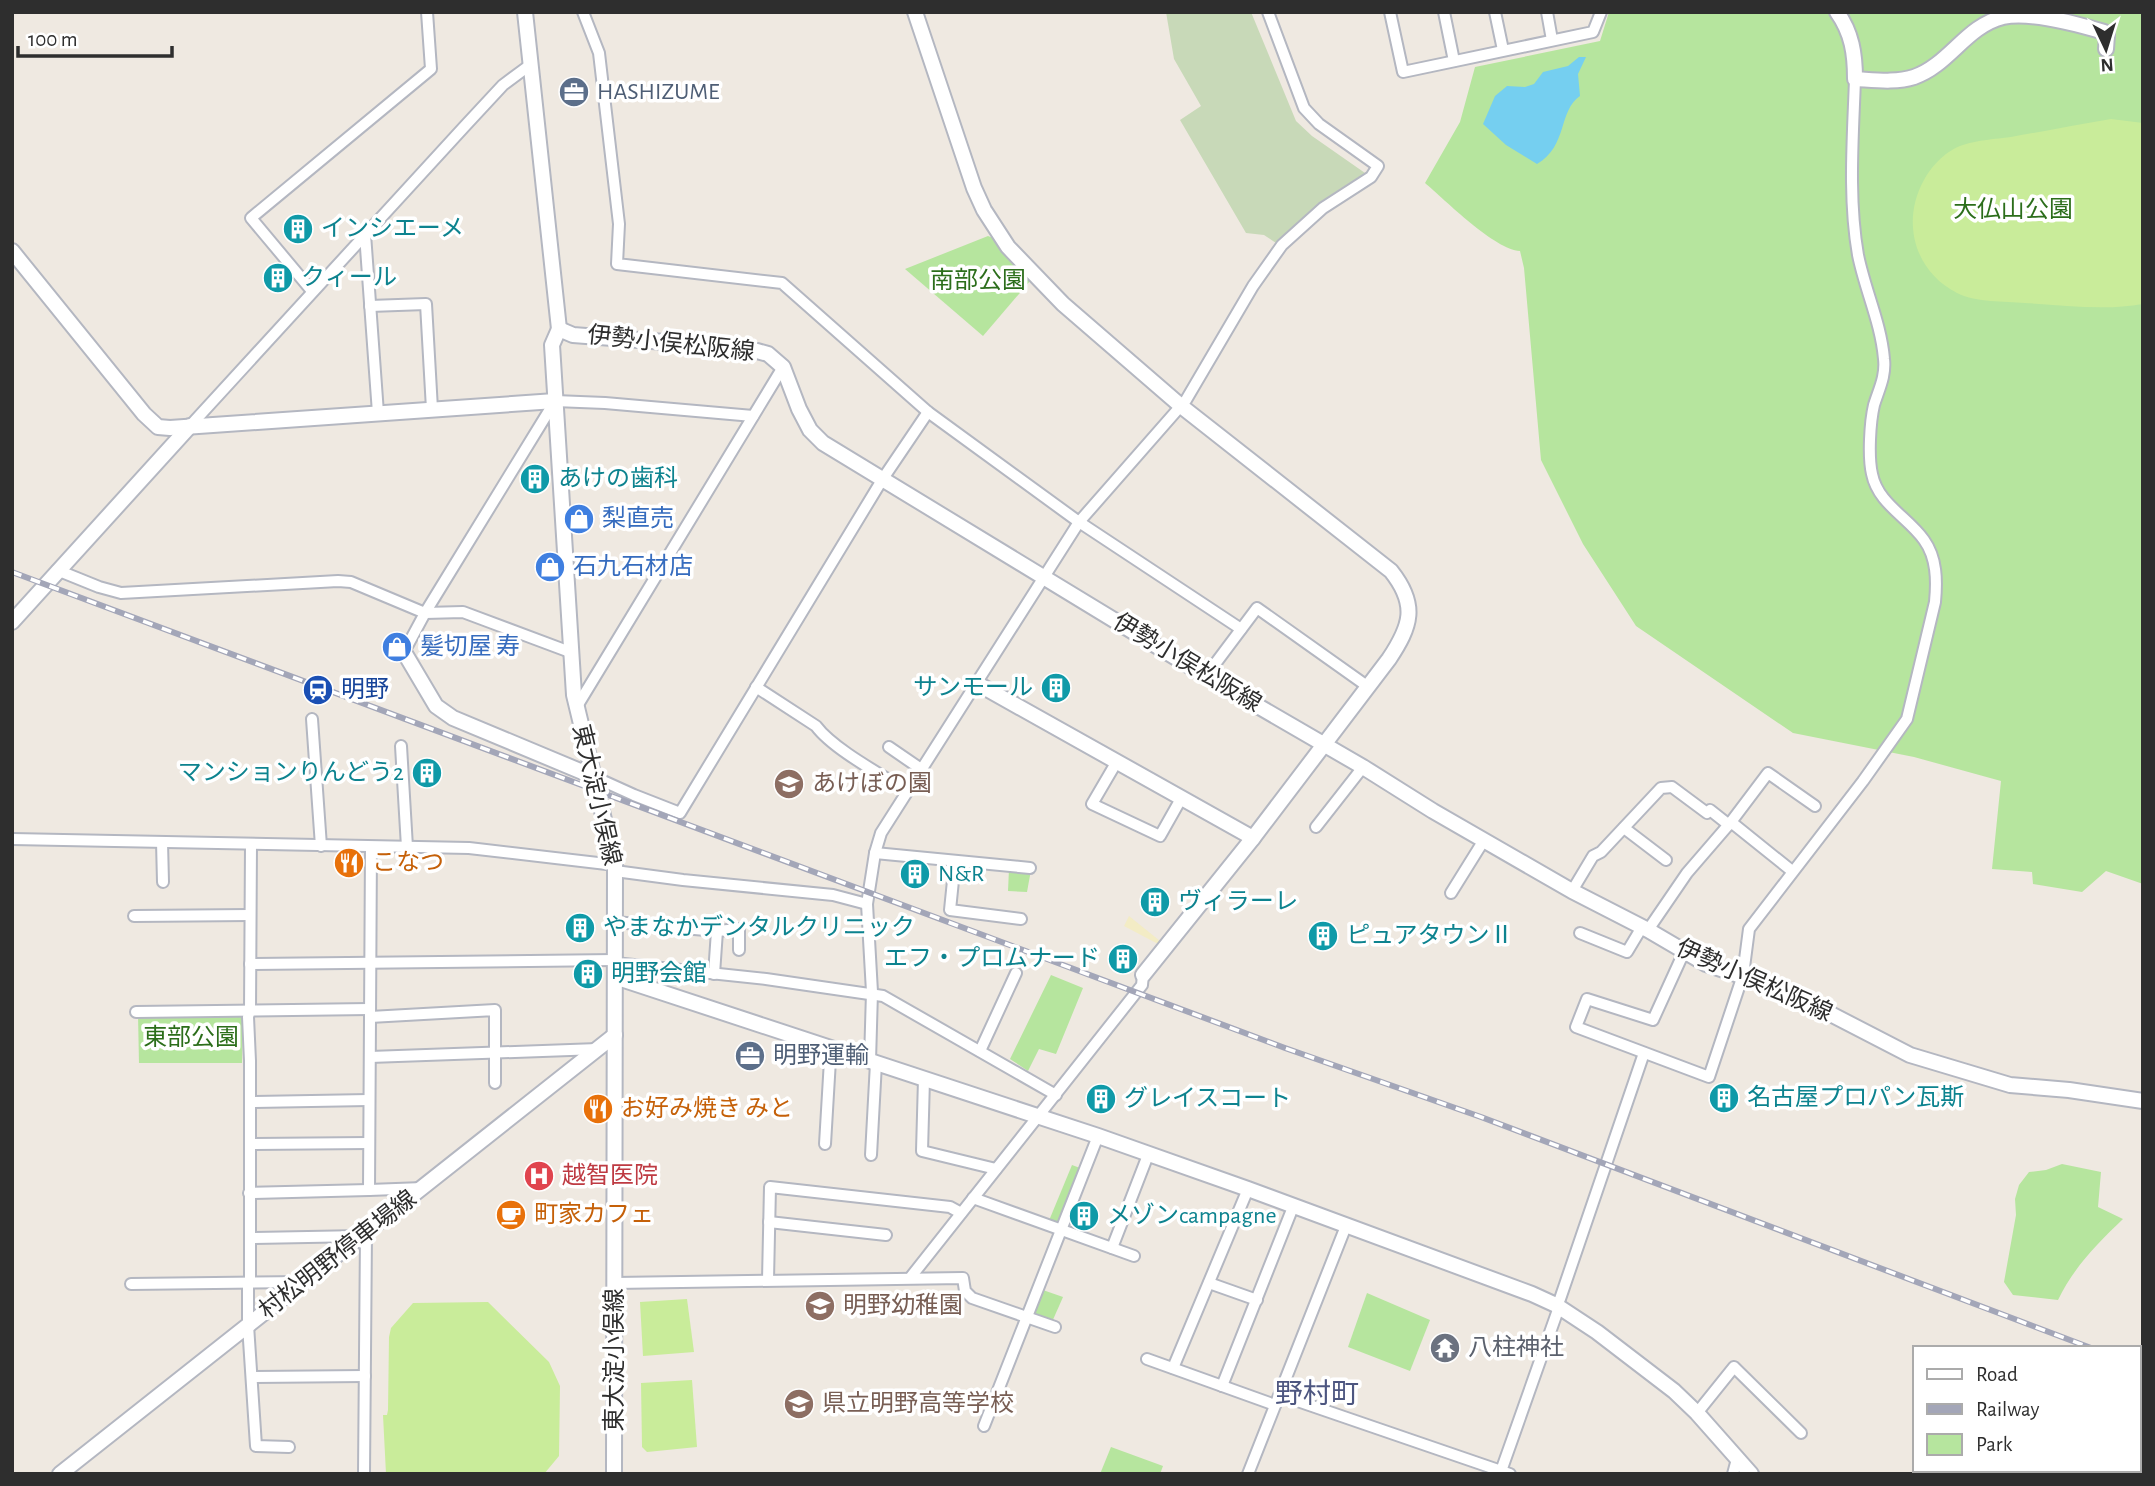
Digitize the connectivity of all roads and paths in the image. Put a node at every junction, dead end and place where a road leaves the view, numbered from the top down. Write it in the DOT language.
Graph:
graph roads {
  1 [pos="427,12"];
  2 [pos="526,12"];
  3 [pos="583,12"];
  4 [pos="915,12"];
  5 [pos="1268,12"];
  6 [pos="1390,12"];
  7 [pos="1444,12"];
  8 [pos="1495,12"];
  9 [pos="1546,12"];
  10 [pos="1837,12"];
  11 [pos="1600,14"];
  12 [pos="1552,40"];
  13 [pos="2106,49"];
  14 [pos="1503,51"];
  15 [pos="1454,61"];
  16 [pos="530,65"];
  17 [pos="1855,79"];
  18 [pos="365,234"];
  19 [pos="12,251"];
  20 [pos="312,291"];
  21 [pos="370,306"];
  22 [pos="559,329"];
  23 [pos="783,367"];
  24 [pos="555,401"];
  25 [pos="1181,406"];
  26 [pos="432,409"];
  27 [pos="928,412"];
  28 [pos="378,413"];
  29 [pos="753,416"];
  30 [pos="190,426"];
  31 [pos="882,480"];
  32 [pos="1079,522"];
  33 [pos="57,570"];
  34 [pos="1045,578"];
  35 [pos="425,613"];
  36 [pos="12,622"];
  37 [pos="1241,629"];
  38 [pos="404,652"];
  39 [pos="570,652"];
  40 [pos="1206,676"];
  41 [pos="978,684"];
  42 [pos="1367,686"];
  43 [pos="756,687"];
  44 [pos="576,708"];
  45 [pos="312,719"];
  46 [pos="1324,744"];
  47 [pos="401,746"];
  48 [pos="889,747"];
  49 [pos="1116,763"];
  50 [pos="1363,767"];
  51 [pos="921,769"];
  52 [pos="592,776"];
  53 [pos="907,791"];
  54 [pos="1182,797"];
  55 [pos="1815,806"];
  56 [pos="1730,824"];
  57 [pos="1316,827"];
  58 [pos="1623,828"];
  59 [pos="1253,838"];
  60 [pos="12,839"];
  61 [pos="1484,840"];
  62 [pos="162,842"];
  63 [pos="251,844"];
  64 [pos="321,846"];
  65 [pos="371,847"];
  66 [pos="407,847"];
  67 [pos="875,853"];
  68 [pos="1666,860"];
  69 [pos="955,861"];
  70 [pos="615,868"];
  71 [pos="1030,868"];
  72 [pos="1792,871"];
  73 [pos="163,882"];
  74 [pos="1572,891"];
  75 [pos="1451,893"];
  76 [pos="867,904"];
  77 [pos="250,915"];
  78 [pos="134,916"];
  79 [pos="1021,919"];
  80 [pos="615,922"];
  81 [pos="1645,929"];
  82 [pos="717,930"];
  83 [pos="1580,933"];
  84 [pos="739,950"];
  85 [pos="1684,952"];
  86 [pos="370,963"];
  87 [pos="250,964"];
  88 [pos="615,967"];
  89 [pos="714,974"];
  90 [pos="1016,974"];
  91 [pos="1143,975"];
  92 [pos="1743,975"];
  93 [pos="872,992"];
  94 [pos="250,1010"];
  95 [pos="136,1012"];
  96 [pos="370,1013"];
  97 [pos="615,1035"];
  98 [pos="598,1049"];
  99 [pos="835,1049"];
  100 [pos="495,1051"];
  101 [pos="980,1051"];
  102 [pos="1644,1054"];
  103 [pos="370,1057"];
  104 [pos="873,1062"];
  105 [pos="924,1079"];
  106 [pos="495,1083"];
  107 [pos="1056,1096"];
  108 [pos="369,1100"];
  109 [pos="2143,1101"];
  110 [pos="250,1102"];
  111 [pos="1037,1117"];
  112 [pos="1098,1136"];
  113 [pos="369,1143"];
  114 [pos="250,1144"];
  115 [pos="825,1144"];
  116 [pos="1148,1154"];
  117 [pos="871,1155"];
  118 [pos="996,1169"];
  119 [pos="423,1188"];
  120 [pos="1248,1189"];
  121 [pos="369,1190"];
  122 [pos="249,1193"];
  123 [pos="974,1198"];
  124 [pos="1293,1207"];
  125 [pos="961,1213"];
  126 [pos="769,1222"];
  127 [pos="1346,1226"];
  128 [pos="1060,1230"];
  129 [pos="364,1235"];
  130 [pos="886,1235"];
  131 [pos="250,1238"];
  132 [pos="1112,1248"];
  133 [pos="1134,1256"];
  134 [pos="910,1278"];
  135 [pos="768,1280"];
  136 [pos="303,1282"];
  137 [pos="249,1283"];
  138 [pos="615,1283"];
  139 [pos="1209,1283"];
  140 [pos="131,1284"];
  141 [pos="1257,1300"];
  142 [pos="1557,1306"];
  143 [pos="1025,1317"];
  144 [pos="248,1325"];
  145 [pos="1055,1327"];
  146 [pos="1147,1359"];
  147 [pos="1173,1368"];
  148 [pos="365,1376"];
  149 [pos="252,1377"];
  150 [pos="1222,1386"];
  151 [pos="1278,1400"];
  152 [pos="1697,1413"];
  153 [pos="984,1426"];
  154 [pos="1801,1433"];
  155 [pos="289,1447"];
  156 [pos="1737,1459"];
  157 [pos="1504,1473"];
  158 [pos="60,1474"];
  159 [pos="364,1474"];
  160 [pos="614,1474"];
  161 [pos="1248,1474"];
  162 [pos="1733,1474"];
  163 [pos="1751,1474"];
  1 -- 20 [label="street"];
  2 -- 16 [label="main road, 伊勢小俣松阪線"];
  3 -- 27 [label="street"];
  4 -- 25 [label="main road"];
  5 -- 25 [label="street"];
  6 -- 15 [label="street"];
  7 -- 15 [label="street"];
  8 -- 14 [label="street"];
  9 -- 12 [label="street"];
  10 -- 17 [label="main road"];
  11 -- 12 [label="street"];
  12 -- 14 [label="street"];
  13 -- 17 [label="main road"];
  14 -- 15 [label="street"];
  16 -- 18 [label="street"];
  16 -- 22 [label="main road, 伊勢小俣松阪線"];
  17 -- 72 [label="street"];
  18 -- 20 [label="street"];
  18 -- 21 [label="street"];
  19 -- 30 [label="main road"];
  20 -- 30 [label="street"];
  21 -- 26 [label="street"];
  21 -- 28 [label="street"];
  22 -- 23 [label="main road, 伊勢小俣松阪線"];
  22 -- 24 [label="main road, 東大淀小俣線"];
  23 -- 29 [label="street"];
  23 -- 31 [label="main road, 伊勢小俣松阪線"];
  24 -- 26 [label="main road"];
  24 -- 29 [label="street"];
  24 -- 35 [label="street"];
  24 -- 39 [label="main road, 東大淀小俣線"];
  25 -- 32 [label="street"];
  25 -- 42 [label="main road"];
  26 -- 28 [label="main road"];
  27 -- 31 [label="street"];
  27 -- 32 [label="street"];
  28 -- 30 [label="main road"];
  29 -- 44 [label="street"];
  30 -- 33 [label="main road"];
  31 -- 34 [label="main road, 伊勢小俣松阪線"];
  31 -- 43 [label="street"];
  32 -- 34 [label="street"];
  32 -- 37 [label="street"];
  33 -- 35 [label="street"];
  33 -- 36 [label="main road"];
  34 -- 40 [label="main road, 伊勢小俣松阪線"];
  34 -- 41 [label="street"];
  35 -- 38 [label="street"];
  35 -- 39 [label="street"];
  37 -- 40 [label="street"];
  37 -- 42 [label="street"];
  38 -- 52 [label="main road"];
  39 -- 44 [label="main road, 東大淀小俣線"];
  40 -- 46 [label="main road, 伊勢小俣松阪線"];
  41 -- 49 [label="main road"];
  41 -- 51 [label="street"];
  42 -- 46 [label="main road"];
  43 -- 52 [label="street"];
  43 -- 53 [label="street"];
  44 -- 52 [label="main road, 東大淀小俣線"];
  45 -- 64 [label="street"];
  46 -- 50 [label="main road, 伊勢小俣松阪線"];
  46 -- 59 [label="main road"];
  47 -- 66 [label="street"];
  48 -- 51 [label="street"];
  49 -- 54 [label="main road"];
  49 -- 54 [label="street"];
  50 -- 57 [label="street"];
  50 -- 61 [label="main road, 伊勢小俣松阪線"];
  51 -- 53 [label="street"];
  52 -- 70 [label="main road, 東大淀小俣線"];
  53 -- 67 [label="street"];
  54 -- 59 [label="main road"];
  55 -- 56 [label="street"];
  56 -- 58 [label="street"];
  56 -- 72 [label="street"];
  56 -- 81 [label="street"];
  58 -- 68 [label="street"];
  58 -- 74 [label="street"];
  59 -- 91 [label="main road"];
  60 -- 62 [label="street"];
  61 -- 74 [label="main road, 伊勢小俣松阪線"];
  61 -- 75 [label="street"];
  62 -- 63 [label="street"];
  62 -- 73 [label="street"];
  63 -- 64 [label="street"];
  63 -- 77 [label="street"];
  64 -- 65 [label="street"];
  65 -- 66 [label="street"];
  65 -- 86 [label="street"];
  66 -- 70 [label="street"];
  67 -- 69 [label="street"];
  67 -- 76 [label="street"];
  69 -- 71 [label="street"];
  69 -- 79 [label="street"];
  70 -- 76 [label="street"];
  70 -- 80 [label="main road, 東大淀小俣線"];
  72 -- 92 [label="street"];
  74 -- 81 [label="main road, 伊勢小俣松阪線"];
  76 -- 93 [label="street"];
  77 -- 78 [label="street"];
  77 -- 87 [label="street"];
  80 -- 82 [label="street"];
  80 -- 88 [label="main road, 東大淀小俣線"];
  81 -- 83 [label="street"];
  81 -- 85 [label="main road, 伊勢小俣松阪線"];
  82 -- 84 [label="street"];
  82 -- 89 [label="street"];
  85 -- 92 [label="main road, 伊勢小俣松阪線"];
  85 -- 102 [label="street"];
  86 -- 87 [label="street"];
  86 -- 88 [label="street"];
  86 -- 96 [label="street"];
  87 -- 94 [label="street"];
  88 -- 89 [label="street"];
  88 -- 97 [label="main road, 東大淀小俣線"];
  88 -- 99 [label="main road"];
  89 -- 93 [label="street"];
  90 -- 101 [label="street"];
  91 -- 107 [label="street"];
  92 -- 102 [label="street"];
  92 -- 109 [label="main road, 伊勢小俣松阪線"];
  93 -- 101 [label="street"];
  93 -- 104 [label="street"];
  94 -- 95 [label="street"];
  94 -- 96 [label="street"];
  94 -- 110 [label="street"];
  96 -- 100 [label="street"];
  96 -- 103 [label="street"];
  97 -- 98 [label="main road, 村松明野停車場線"];
  97 -- 138 [label="main road, 東大淀小俣線"];
  98 -- 100 [label="street"];
  98 -- 119 [label="main road, 村松明野停車場線"];
  99 -- 104 [label="main road"];
  99 -- 115 [label="street"];
  100 -- 103 [label="street"];
  100 -- 106 [label="street"];
  101 -- 107 [label="street"];
  102 -- 142 [label="street"];
  103 -- 108 [label="street"];
  104 -- 105 [label="main road"];
  104 -- 117 [label="street"];
  105 -- 111 [label="main road"];
  105 -- 118 [label="street"];
  107 -- 111 [label="street"];
  108 -- 110 [label="street"];
  108 -- 113 [label="street"];
  110 -- 114 [label="street"];
  111 -- 112 [label="main road"];
  111 -- 118 [label="street"];
  112 -- 116 [label="main road"];
  112 -- 128 [label="street"];
  113 -- 114 [label="street"];
  113 -- 121 [label="street"];
  114 -- 122 [label="street"];
  116 -- 120 [label="main road"];
  116 -- 132 [label="street"];
  118 -- 123 [label="street"];
  119 -- 121 [label="street"];
  119 -- 129 [label="main road, 村松明野停車場線"];
  120 -- 124 [label="main road"];
  120 -- 139 [label="street"];
  121 -- 122 [label="street"];
  122 -- 131 [label="street"];
  123 -- 125 [label="street"];
  123 -- 128 [label="street"];
  124 -- 127 [label="main road"];
  124 -- 141 [label="street"];
  125 -- 126 [label="street"];
  125 -- 134 [label="street"];
  126 -- 130 [label="street"];
  126 -- 135 [label="street"];
  127 -- 142 [label="main road"];
  127 -- 151 [label="street"];
  128 -- 132 [label="street"];
  128 -- 143 [label="street"];
  129 -- 131 [label="street"];
  129 -- 136 [label="main road, 村松明野停車場線"];
  129 -- 148 [label="street"];
  131 -- 137 [label="street"];
  132 -- 133 [label="street"];
  134 -- 135 [label="street"];
  134 -- 143 [label="street"];
  135 -- 138 [label="street"];
  136 -- 137 [label="street"];
  136 -- 144 [label="main road, 村松明野停車場線"];
  137 -- 140 [label="street"];
  137 -- 144 [label="street"];
  138 -- 160 [label="main road, 東大淀小俣線"];
  139 -- 141 [label="street"];
  139 -- 147 [label="street"];
  141 -- 150 [label="street"];
  142 -- 152 [label="main road"];
  142 -- 157 [label="street"];
  143 -- 145 [label="street"];
  143 -- 153 [label="street"];
  144 -- 149 [label="street"];
  144 -- 158 [label="main road, 村松明野停車場線"];
  146 -- 147 [label="street"];
  147 -- 150 [label="street"];
  148 -- 149 [label="street"];
  148 -- 159 [label="street"];
  149 -- 155 [label="street"];
  150 -- 151 [label="street"];
  151 -- 157 [label="street"];
  151 -- 161 [label="street"];
  152 -- 154 [label="street"];
  152 -- 156 [label="main road"];
  156 -- 162 [label="street"];
  156 -- 163 [label="main road"];
}
